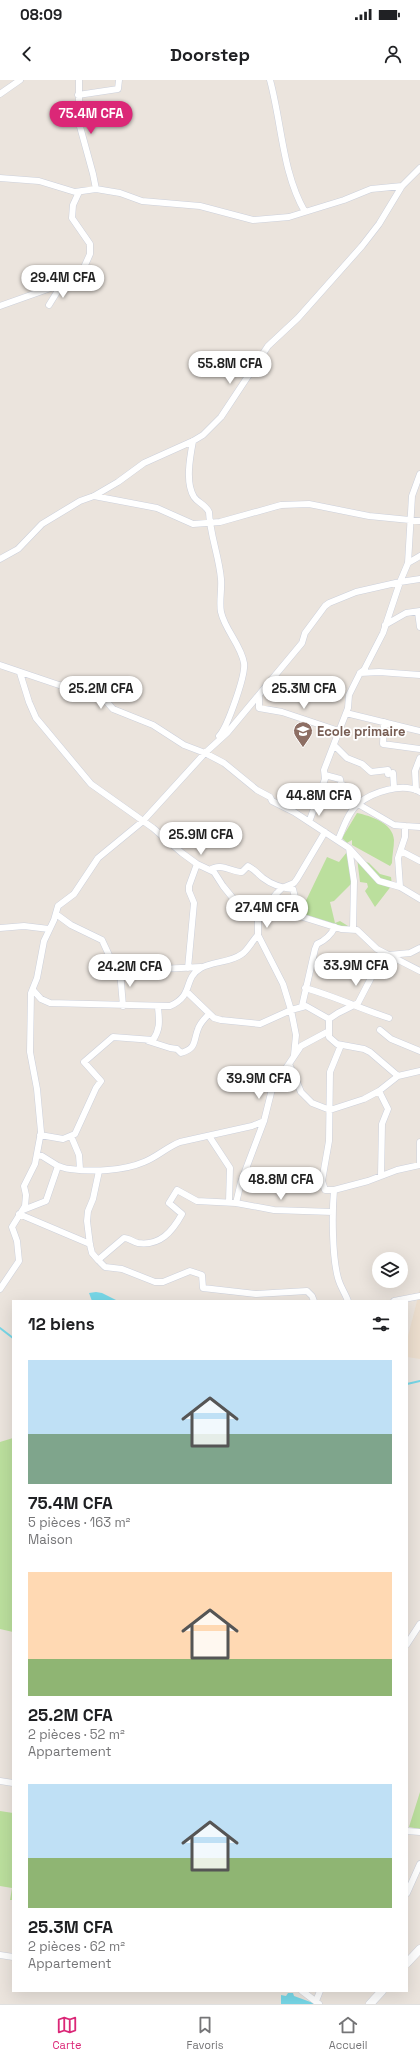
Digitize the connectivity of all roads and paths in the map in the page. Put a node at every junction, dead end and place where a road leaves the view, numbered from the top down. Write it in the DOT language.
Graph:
graph roads {
  1 [pos="20,80"];
  2 [pos="79,80"];
  3 [pos="119,80"];
  4 [pos="270,80"];
  5 [pos="0,94"];
  6 [pos="78,95"];
  7 [pos="420,168"];
  8 [pos="0,178"];
  9 [pos="402,186"];
  10 [pos="96,189"];
  11 [pos="79,192"];
  12 [pos="305,212"];
  13 [pos="62,284"];
  14 [pos="49,305"];
  15 [pos="0,306"];
  16 [pos="193,441"];
  17 [pos="420,474"];
  18 [pos="418,486"];
  19 [pos="94,496"];
  20 [pos="420,521"];
  21 [pos="209,522"];
  22 [pos="411,522"];
  23 [pos="420,556"];
  24 [pos="0,559"];
  25 [pos="408,563"];
  26 [pos="420,579"];
  27 [pos="400,582"];
  28 [pos="419,612"];
  29 [pos="385,625"];
  30 [pos="420,627"];
  31 [pos="0,665"];
  32 [pos="20,673"];
  33 [pos="360,673"];
  34 [pos="420,675"];
  35 [pos="259,697"];
  36 [pos="346,713"];
  37 [pos="384,722"];
  38 [pos="339,731"];
  39 [pos="420,731"];
  40 [pos="334,745"];
  41 [pos="420,749"];
  42 [pos="206,752"];
  43 [pos="420,758"];
  44 [pos="325,775"];
  45 [pos="394,788"];
  46 [pos="418,791"];
  47 [pos="358,804"];
  48 [pos="143,821"];
  49 [pos="309,822"];
  50 [pos="405,826"];
  51 [pos="420,827"];
  52 [pos="325,832"];
  53 [pos="338,840"];
  54 [pos="349,848"];
  55 [pos="401,851"];
  56 [pos="420,861"];
  57 [pos="197,864"];
  58 [pos="210,870"];
  59 [pos="400,887"];
  60 [pos="282,888"];
  61 [pos="420,899"];
  62 [pos="56,914"];
  63 [pos="299,915"];
  64 [pos="258,916"];
  65 [pos="334,927"];
  66 [pos="0,928"];
  67 [pos="49,929"];
  68 [pos="353,929"];
  69 [pos="258,935"];
  70 [pos="420,948"];
  71 [pos="386,954"];
  72 [pos="201,967"];
  73 [pos="188,968"];
  74 [pos="120,971"];
  75 [pos="420,971"];
  76 [pos="305,988"];
  77 [pos="33,990"];
  78 [pos="187,992"];
  79 [pos="123,1006"];
  80 [pos="302,1006"];
  81 [pos="354,1006"];
  82 [pos="158,1007"];
  83 [pos="291,1010"];
  84 [pos="209,1014"];
  85 [pos="389,1018"];
  86 [pos="329,1019"];
  87 [pos="380,1030"];
  88 [pos="329,1031"];
  89 [pos="133,1037"];
  90 [pos="341,1045"];
  91 [pos="420,1051"];
  92 [pos="294,1057"];
  93 [pos="288,1064"];
  94 [pos="420,1071"];
  95 [pos="398,1076"];
  96 [pos="379,1091"];
  97 [pos="330,1110"];
  98 [pos="264,1120"];
  99 [pos="40,1135"];
  100 [pos="71,1136"];
  101 [pos="209,1136"];
  102 [pos="420,1142"];
  103 [pos="37,1155"];
  104 [pos="420,1165"];
  105 [pos="58,1166"];
  106 [pos="80,1169"];
  107 [pos="99,1170"];
  108 [pos="382,1176"];
  109 [pos="334,1190"];
  110 [pos="229,1202"];
  111 [pos="236,1203"];
  112 [pos="21,1212"];
  113 [pos="332,1212"];
  114 [pos="90,1244"];
  115 [pos="98,1260"];
  116 [pos="0,1289"];
  117 [pos="420,1296"];
  118 [pos="314,1300"];
  119 [pos="348,1300"];
  120 [pos="399,1300"];
  121 [pos="420,1624"];
  122 [pos="408,1642"];
  123 [pos="0,1781"];
  124 [pos="12,1783"];
  125 [pos="408,1831"];
  126 [pos="420,1832"];
  127 [pos="420,1864"];
  128 [pos="408,1891"];
  129 [pos="420,1949"];
  130 [pos="0,1955"];
  131 [pos="12,1957"];
  132 [pos="408,1962"];
  133 [pos="303,1992"];
  134 [pos="320,1992"];
  135 [pos="381,1992"];
  136 [pos="318,2003"];
  137 [pos="370,2004"];
  1 -- 5 [label="street"];
  2 -- 6 [label="street"];
  3 -- 6 [label="street"];
  4 -- 12 [label="street"];
  6 -- 10 [label="street"];
  7 -- 9 [label="street"];
  8 -- 11 [label="street"];
  9 -- 12 [label="street"];
  9 -- 16 [label="street"];
  10 -- 11 [label="street"];
  10 -- 12 [label="street"];
  11 -- 13 [label="street"];
  13 -- 14 [label="street"];
  13 -- 15 [label="street"];
  16 -- 19 [label="street"];
  16 -- 21 [label="street"];
  17 -- 18 [label="street"];
  18 -- 22 [label="street"];
  19 -- 21 [label="street"];
  19 -- 24 [label="street"];
  20 -- 22 [label="street"];
  21 -- 22 [label="street"];
  21 -- 42 [label="street"];
  22 -- 25 [label="street"];
  23 -- 25 [label="street"];
  25 -- 27 [label="street"];
  26 -- 27 [label="street"];
  27 -- 29 [label="street"];
  27 -- 35 [label="street"];
  28 -- 29 [label="street"];
  28 -- 30 [label="street"];
  29 -- 33 [label="street"];
  31 -- 32 [label="street"];
  32 -- 42 [label="street"];
  32 -- 48 [label="street"];
  33 -- 34 [label="street"];
  33 -- 36 [label="street"];
  35 -- 38 [label="street"];
  35 -- 42 [label="street"];
  36 -- 37 [label="street"];
  36 -- 38 [label="street"];
  37 -- 39 [label="street"];
  37 -- 41 [label="street"];
  38 -- 40 [label="street"];
  40 -- 44 [label="street"];
  40 -- 45 [label="street"];
  42 -- 48 [label="street"];
  42 -- 49 [label="street"];
  43 -- 46 [label="street"];
  44 -- 47 [label="street"];
  44 -- 49 [label="street"];
  45 -- 46 [label="street"];
  45 -- 47 [label="street"];
  47 -- 50 [label="street"];
  47 -- 53 [label="street"];
  48 -- 57 [label="street"];
  48 -- 62 [label="street"];
  49 -- 52 [label="street"];
  50 -- 51 [label="street"];
  50 -- 55 [label="street"];
  52 -- 53 [label="street"];
  52 -- 60 [label="street"];
  53 -- 54 [label="street"];
  54 -- 59 [label="street"];
  54 -- 68 [label="street"];
  55 -- 56 [label="street"];
  55 -- 59 [label="street"];
  57 -- 58 [label="street"];
  57 -- 73 [label="street"];
  58 -- 60 [label="street"];
  58 -- 64 [label="street"];
  59 -- 61 [label="street"];
  60 -- 63 [label="street"];
  60 -- 64 [label="street"];
  62 -- 67 [label="street"];
  62 -- 74 [label="street"];
  63 -- 64 [label="street"];
  63 -- 65 [label="street"];
  64 -- 69 [label="street"];
  65 -- 68 [label="street"];
  65 -- 76 [label="street"];
  66 -- 67 [label="street"];
  67 -- 77 [label="street"];
  68 -- 71 [label="street"];
  69 -- 72 [label="street"];
  69 -- 83 [label="street"];
  70 -- 71 [label="street"];
  71 -- 75 [label="street"];
  71 -- 81 [label="street"];
  72 -- 73 [label="street"];
  72 -- 78 [label="street"];
  73 -- 74 [label="street"];
  74 -- 79 [label="street"];
  76 -- 80 [label="street"];
  76 -- 81 [label="street"];
  77 -- 79 [label="street"];
  77 -- 99 [label="street"];
  78 -- 82 [label="street"];
  78 -- 84 [label="street"];
  79 -- 82 [label="street"];
  80 -- 83 [label="street"];
  80 -- 86 [label="street"];
  81 -- 85 [label="street"];
  81 -- 86 [label="street"];
  82 -- 89 [label="street"];
  83 -- 84 [label="street"];
  83 -- 92 [label="street"];
  84 -- 89 [label="street"];
  86 -- 88 [label="street"];
  87 -- 91 [label="street"];
  88 -- 90 [label="street"];
  88 -- 92 [label="street"];
  89 -- 100 [label="street"];
  90 -- 95 [label="street"];
  90 -- 97 [label="street"];
  92 -- 93 [label="street"];
  93 -- 97 [label="street"];
  93 -- 98 [label="street"];
  94 -- 95 [label="street"];
  95 -- 96 [label="street"];
  96 -- 97 [label="street"];
  96 -- 108 [label="street"];
  97 -- 109 [label="street"];
  98 -- 101 [label="street"];
  98 -- 111 [label="street"];
  99 -- 100 [label="street"];
  99 -- 103 [label="street"];
  100 -- 106 [label="street"];
  101 -- 107 [label="street"];
  101 -- 110 [label="street"];
  102 -- 104 [label="street"];
  103 -- 105 [label="street"];
  103 -- 112 [label="street"];
  104 -- 108 [label="street"];
  105 -- 106 [label="street"];
  105 -- 112 [label="street"];
  106 -- 107 [label="street"];
  107 -- 114 [label="street"];
  108 -- 109 [label="street"];
  109 -- 113 [label="street"];
  110 -- 111 [label="street"];
  110 -- 115 [label="street"];
  111 -- 113 [label="street"];
  112 -- 114 [label="street"];
  112 -- 116 [label="street"];
  113 -- 119 [label="street"];
  114 -- 115 [label="street"];
  115 -- 118 [label="street"];
  117 -- 120 [label="street"];
  121 -- 122 [label="street"];
  123 -- 124 [label="street"];
  125 -- 126 [label="street"];
  127 -- 128 [label="street"];
  129 -- 132 [label="street"];
  130 -- 131 [label="street"];
  133 -- 136 [label="street"];
  134 -- 136 [label="street"];
  135 -- 137 [label="street"];
}
